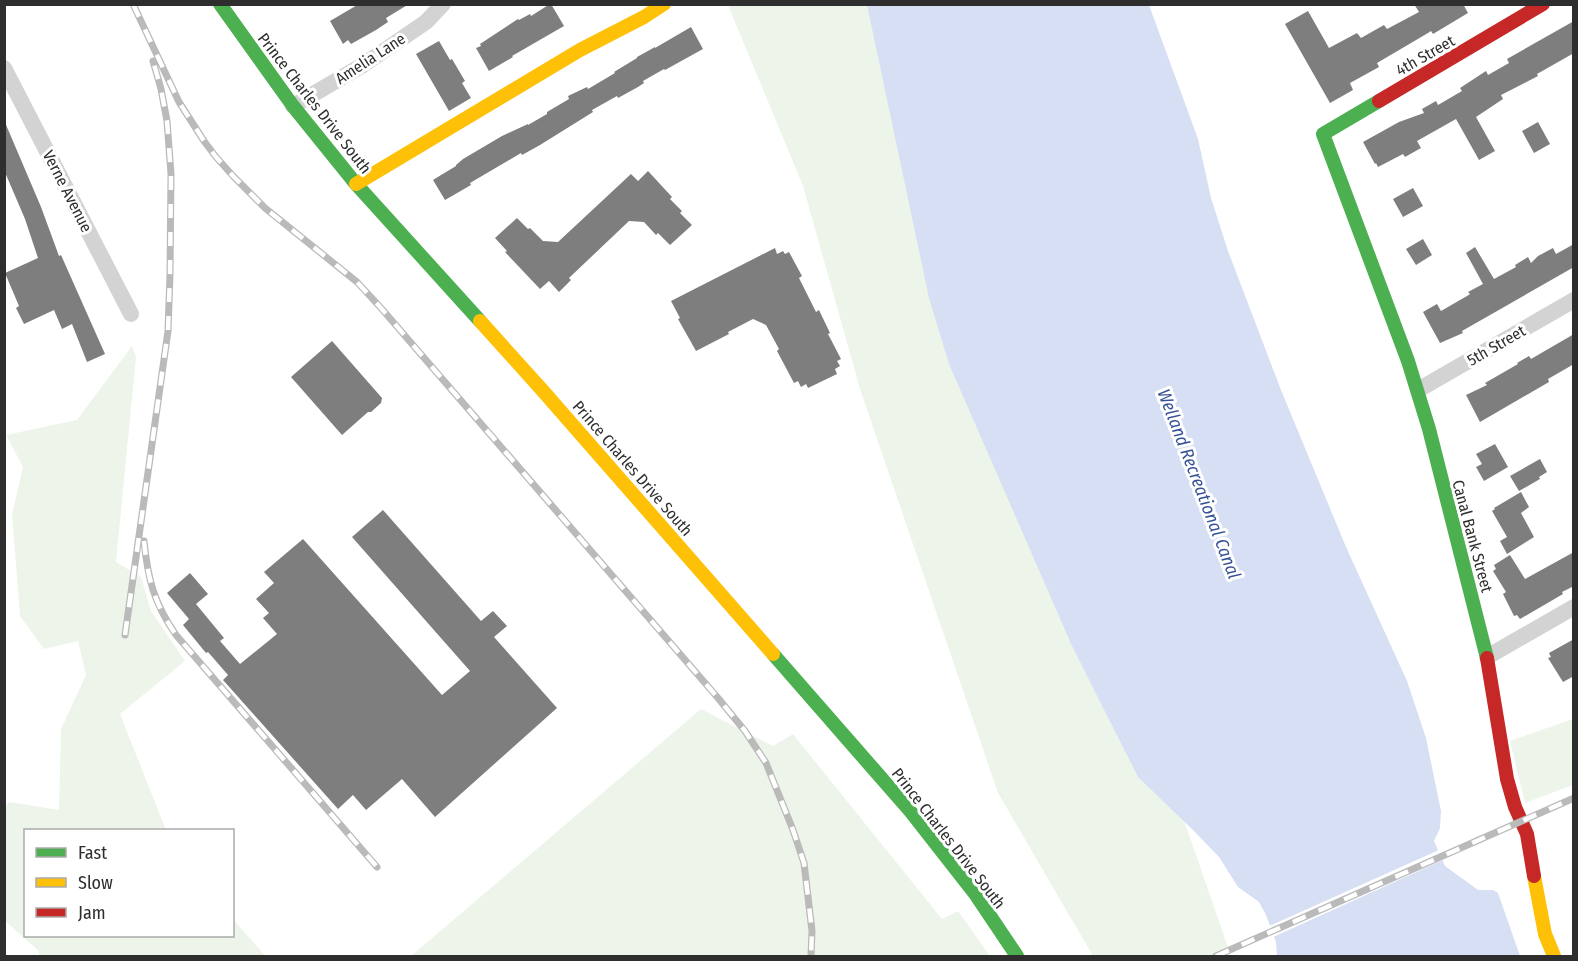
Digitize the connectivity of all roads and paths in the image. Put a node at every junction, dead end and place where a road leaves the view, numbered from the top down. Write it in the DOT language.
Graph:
graph roads {
  1 [pos="220,4"];
  2 [pos="443,4"];
  3 [pos="664,4"];
  4 [pos="1543,4"];
  5 [pos="4,68"];
  6 [pos="293,106"];
  7 [pos="1323,134"];
  8 [pos="356,184"];
  9 [pos="1574,300"];
  10 [pos="131,314"];
  11 [pos="1418,390"];
  12 [pos="1574,607"];
  13 [pos="1487,657"];
  14 [pos="1017,957"];
  15 [pos="1554,957"];
  1 -- 6 [label="street, Prince Charles Drive South"];
  2 -- 6 [label="street, Amelia Lane"];
  3 -- 8 [label="street"];
  4 -- 7 [label="street, 4th Street"];
  5 -- 10 [label="street, Verne Avenue"];
  6 -- 8 [label="street, Prince Charles Drive South"];
  7 -- 11 [label="street, Canal Bank Street"];
  8 -- 14 [label="street, Prince Charles Drive South"];
  9 -- 11 [label="street, 5th Street"];
  11 -- 13 [label="street, Canal Bank Street"];
  12 -- 13 [label="street"];
  13 -- 15 [label="street, Canal Bank Street"];
}
